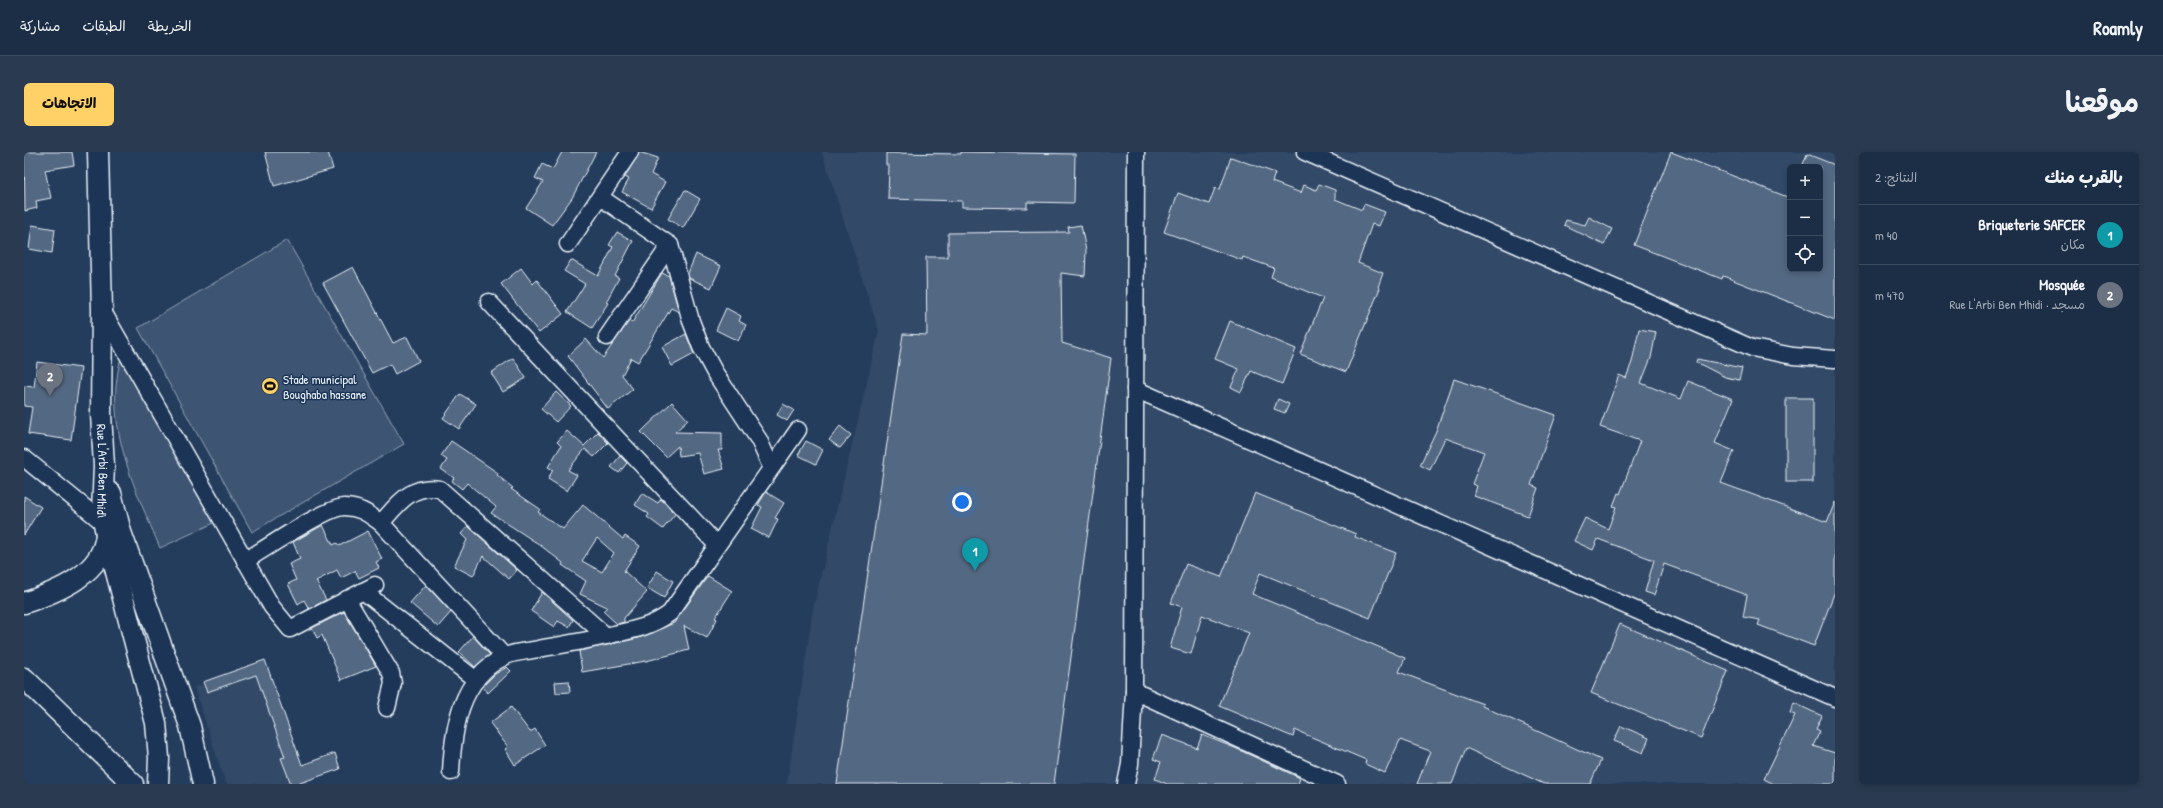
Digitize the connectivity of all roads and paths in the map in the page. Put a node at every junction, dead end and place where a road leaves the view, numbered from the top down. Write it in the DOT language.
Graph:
graph roads {
  1 [pos="98,152"];
  2 [pos="630,152"];
  3 [pos="1136,152"];
  4 [pos="1305,152"];
  5 [pos="600,197"];
  6 [pos="568,244"];
  7 [pos="670,245"];
  8 [pos="489,302"];
  9 [pos="102,310"];
  10 [pos="607,337"];
  11 [pos="1835,359"];
  12 [pos="1135,389"];
  13 [pos="798,430"];
  14 [pos="24,458"];
  15 [pos="104,466"];
  16 [pos="771,467"];
  17 [pos="381,523"];
  18 [pos="105,529"];
  19 [pos="716,545"];
  20 [pos="245,561"];
  21 [pos="347,599"];
  22 [pos="24,603"];
  23 [pos="606,636"];
  24 [pos="504,656"];
  25 [pos="24,678"];
  26 [pos="476,680"];
  27 [pos="1134,691"];
  28 [pos="1835,698"];
  29 [pos="387,708"];
  30 [pos="451,772"];
  31 [pos="133,784"];
  32 [pos="158,784"];
  33 [pos="203,784"];
  34 [pos="1126,784"];
  35 [pos="1337,784"];
  1 -- 9 [label="main road, Rue L'Arbi Ben Mhidi"];
  2 -- 5 [label="street"];
  3 -- 12 [label="street"];
  4 -- 11 [label="street"];
  5 -- 6 [label="street"];
  5 -- 7 [label="street"];
  7 -- 10 [label="street"];
  7 -- 16 [label="street"];
  8 -- 19 [label="street"];
  9 -- 15 [label="main road, Rue L'Arbi Ben Mhidi"];
  9 -- 20 [label="street"];
  12 -- 27 [label="street"];
  12 -- 28 [label="street"];
  13 -- 16 [label="street"];
  14 -- 18 [label="street"];
  15 -- 18 [label="main road, Rue L'Arbi Ben Mhidi"];
  15 -- 33 [label="main road"];
  16 -- 19 [label="street"];
  17 -- 20 [label="street"];
  17 -- 23 [label="street"];
  17 -- 24 [label="street"];
  18 -- 22 [label="main road"];
  18 -- 32 [label="main road, Rue L'Arbi Ben Mhidi"];
  19 -- 23 [label="street"];
  20 -- 21 [label="street"];
  21 -- 26 [label="street"];
  21 -- 29 [label="street"];
  23 -- 24 [label="street"];
  24 -- 26 [label="street"];
  25 -- 31 [label="main road"];
  26 -- 30 [label="street"];
  27 -- 34 [label="street"];
  27 -- 35 [label="street"];
}
